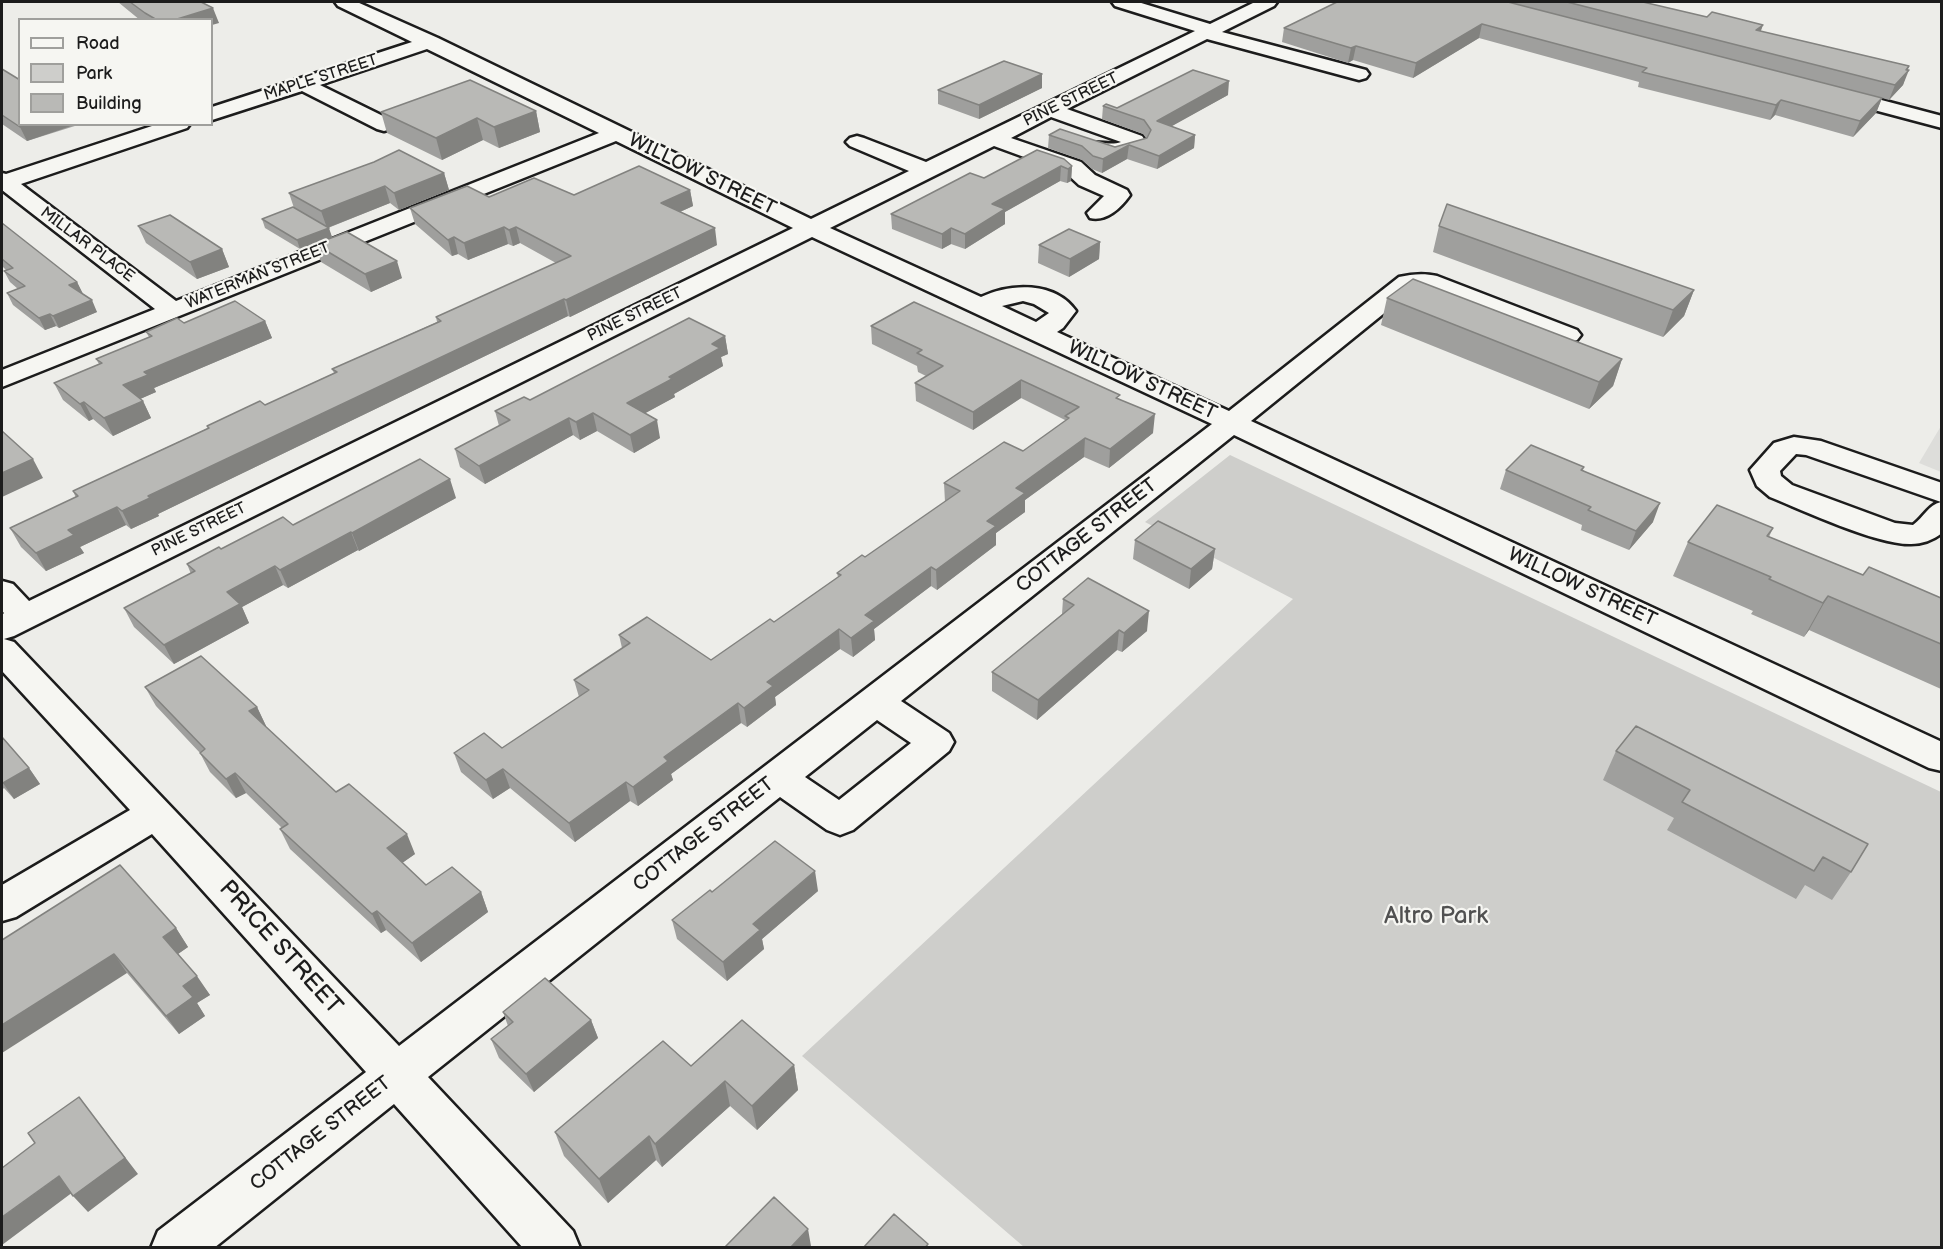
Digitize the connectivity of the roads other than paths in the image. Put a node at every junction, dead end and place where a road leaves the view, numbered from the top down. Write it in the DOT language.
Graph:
graph roads {
  1 [pos="344,2"];
  2 [pos="1121,2"];
  3 [pos="1268,2"];
  4 [pos="1208,31"];
  5 [pos="431,42"];
  6 [pos="1359,74"];
  7 [pos="508,80"];
  8 [pos="303,84"];
  9 [pos="1815,89"];
  10 [pos="476,92"];
  11 [pos="444,103"];
  12 [pos="1049,110"];
  13 [pos="213,114"];
  14 [pos="1026,122"];
  15 [pos="1941,122"];
  16 [pos="174,126"];
  17 [pos="616,134"];
  18 [pos="992,138"];
  19 [pos="857,142"];
  20 [pos="928,171"];
  21 [pos="2,182"];
  22 [pos="1098,213"];
  23 [pos="812,228"];
  24 [pos="172,310"];
  25 [pos="1568,335"];
  26 [pos="2,379"];
  27 [pos="1232,423"];
  28 [pos="1941,494"];
  29 [pos="1941,511"];
  30 [pos="2,592"];
  31 [pos="13,622"];
  32 [pos="2,650"];
  33 [pos="876,701"];
  34 [pos="1941,758"];
  35 [pos="778,777"];
  36 [pos="156,813"];
  37 [pos="2,905"];
  38 [pos="397,1075"];
  39 [pos="175,1248"];
  40 [pos="556,1248"];
  1 -- 5 [label="street, WILLOW STREET"];
  2 -- 4 [label="street"];
  3 -- 4 [label="street, PINE STREET"];
  4 -- 6 [label="street"];
  4 -- 12 [label="street, PINE STREET"];
  5 -- 7 [label="street, WILLOW STREET"];
  5 -- 8 [label="street, MAPLE STREET"];
  7 -- 10 [label="street"];
  7 -- 17 [label="street, WILLOW STREET"];
  8 -- 11 [label="street"];
  8 -- 13 [label="street, MAPLE STREET"];
  9 -- 15 [label="street"];
  12 -- 14 [label="street, PINE STREET"];
  12 -- 14 [label="street"];
  14 -- 18 [label="street, PINE STREET"];
  16 -- 21 [label="street"];
  17 -- 23 [label="street, WILLOW STREET"];
  17 -- 24 [label="street, WATERMAN STREET"];
  18 -- 20 [label="street, PINE STREET"];
  18 -- 22 [label="street"];
  19 -- 20 [label="street"];
  20 -- 23 [label="street, PINE STREET"];
  21 -- 24 [label="street, MILLAR PLACE"];
  23 -- 27 [label="street, WILLOW STREET"];
  23 -- 31 [label="street, PINE STREET"];
  24 -- 26 [label="street, WATERMAN STREET"];
  25 -- 27 [label="street, COTTAGE STREET"];
  27 -- 33 [label="street, COTTAGE STREET"];
  27 -- 34 [label="street, WILLOW STREET"];
  28 -- 29 [label="street"];
  30 -- 31 [label="street"];
  32 -- 36 [label="street, PRICE STREET"];
  33 -- 35 [label="street, COTTAGE STREET"];
  33 -- 35 [label="street"];
  35 -- 38 [label="street, COTTAGE STREET"];
  36 -- 37 [label="street"];
  36 -- 38 [label="street, PRICE STREET"];
  38 -- 39 [label="street, COTTAGE STREET"];
  38 -- 40 [label="street, PRICE STREET"];
}
